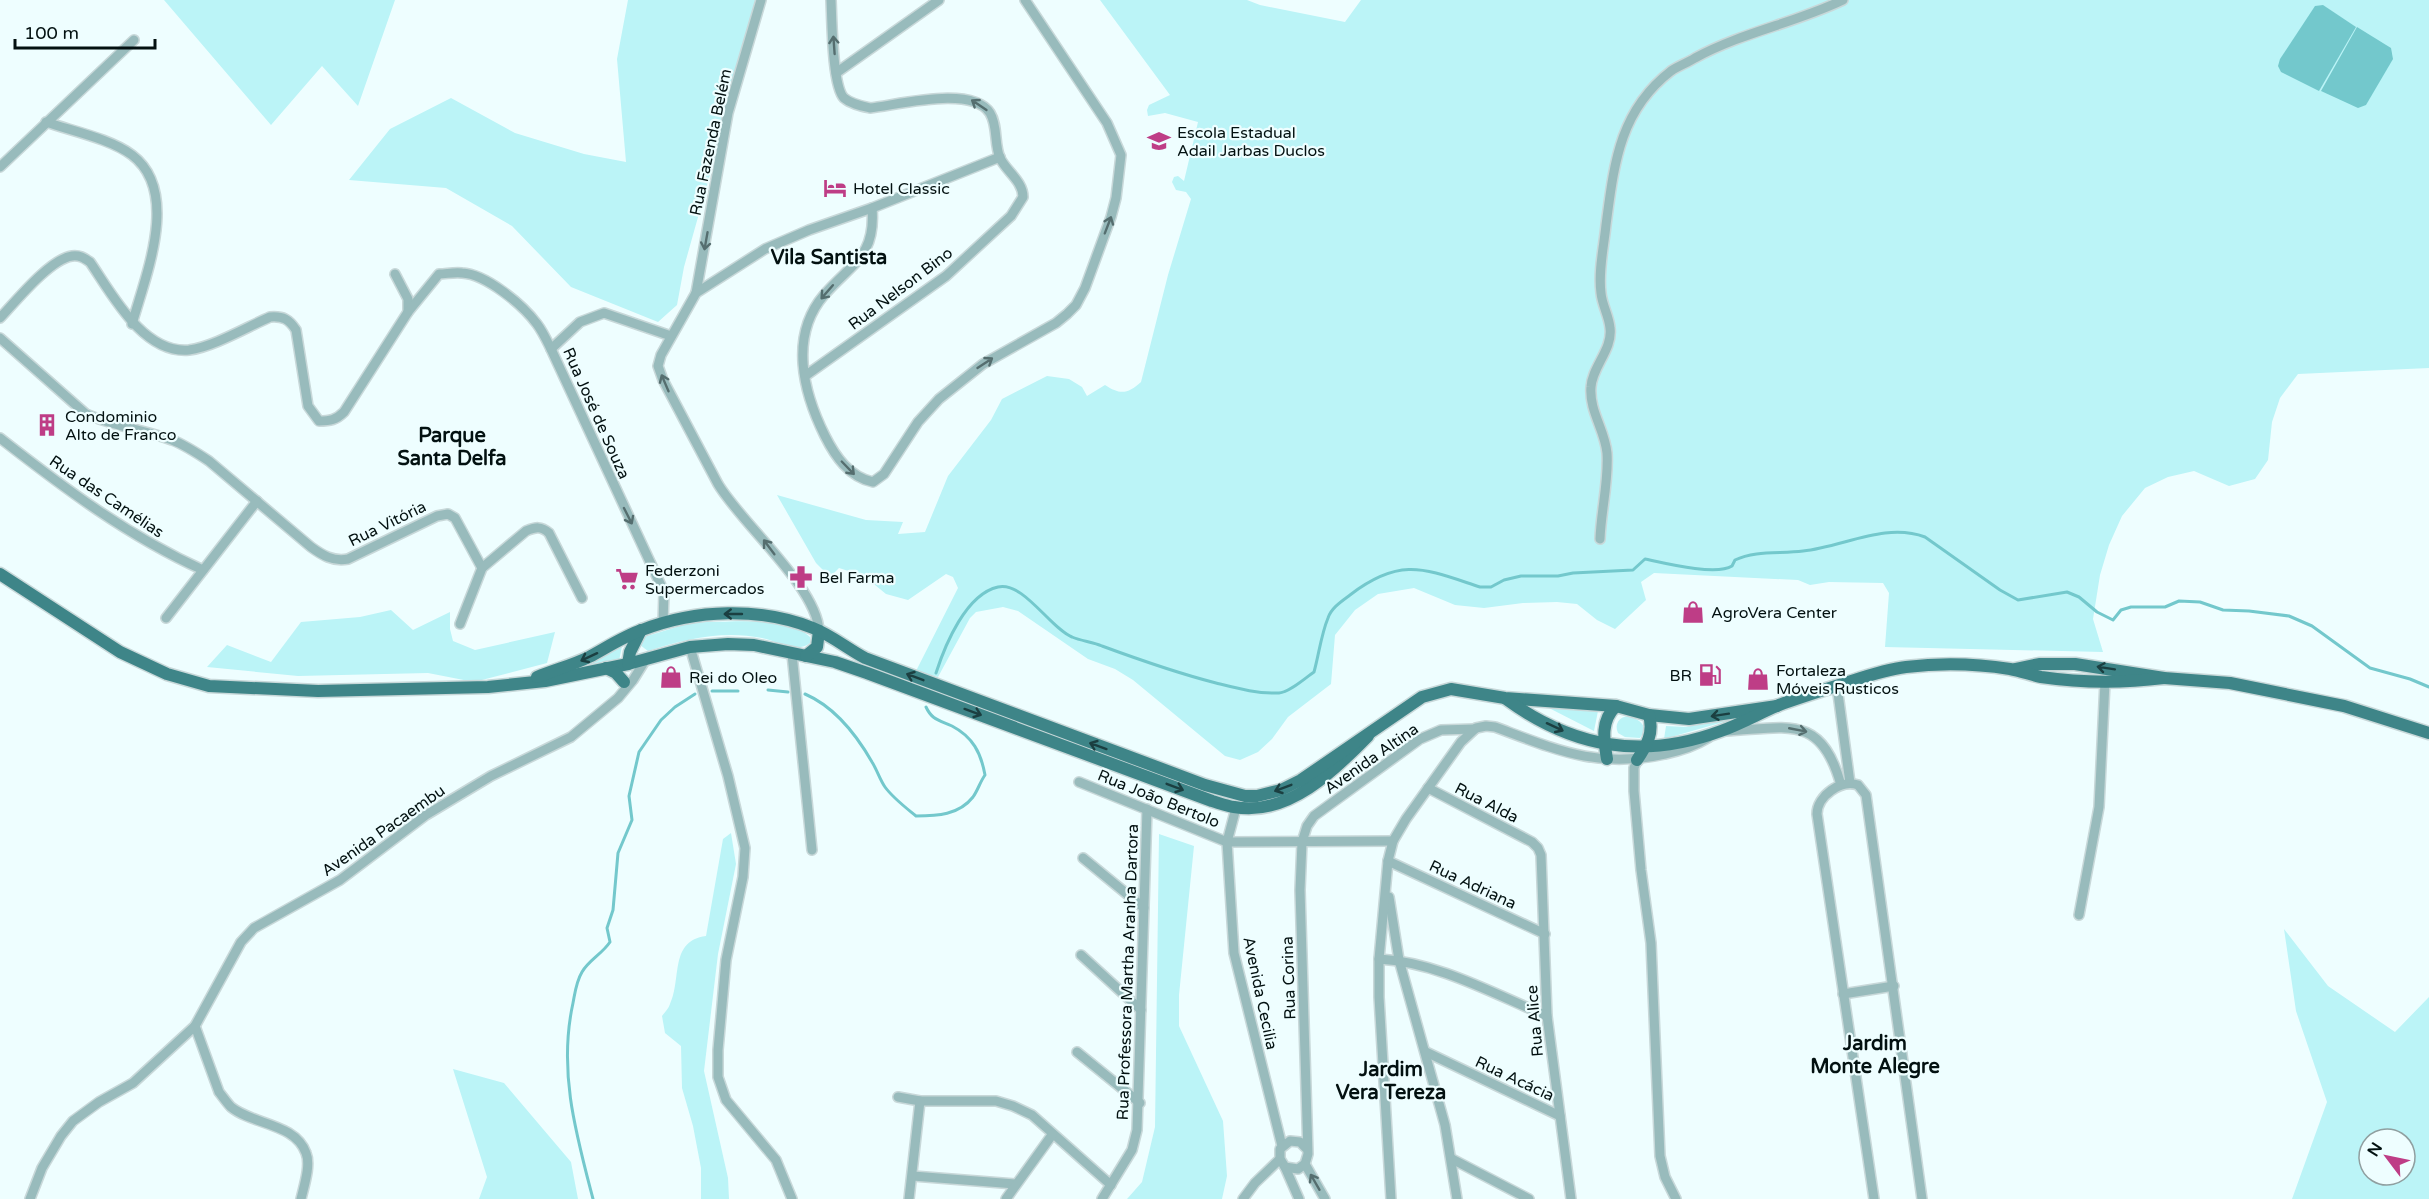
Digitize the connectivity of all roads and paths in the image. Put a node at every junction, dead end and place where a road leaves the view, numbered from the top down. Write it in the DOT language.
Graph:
graph roads {
  1 [pos="761,0"];
  2 [pos="831,0"];
  3 [pos="939,0"];
  4 [pos="1025,0"];
  5 [pos="1843,0"];
  6 [pos="134,40"];
  7 [pos="836,73"];
  8 [pos="46,122"];
  9 [pos="1000,157"];
  10 [pos="0,166"];
  11 [pos="872,208"];
  12 [pos="395,274"];
  13 [pos="696,293"];
  14 [pos="408,312"];
  15 [pos="0,318"];
  16 [pos="132,324"];
  17 [pos="671,336"];
  18 [pos="0,338"];
  19 [pos="551,349"];
  20 [pos="805,376"];
  21 [pos="0,438"];
  22 [pos="257,501"];
  23 [pos="1600,539"];
  24 [pos="482,568"];
  25 [pos="203,570"];
  26 [pos="0,574"];
  27 [pos="582,598"];
  28 [pos="166,618"];
  29 [pos="460,624"];
  30 [pos="663,624"];
  31 [pos="819,631"];
  32 [pos="638,636"];
  33 [pos="690,647"];
  34 [pos="792,654"];
  35 [pos="806,656"];
  36 [pos="646,659"];
  37 [pos="628,664"];
  38 [pos="606,668"];
  39 [pos="2011,669"];
  40 [pos="2164,678"];
  41 [pos="525,682"];
  42 [pos="624,682"];
  43 [pos="2105,682"];
  44 [pos="1837,686"];
  45 [pos="618,698"];
  46 [pos="1504,698"];
  47 [pos="1616,706"];
  48 [pos="1778,706"];
  49 [pos="1648,715"];
  50 [pos="1476,729"];
  51 [pos="1719,732"];
  52 [pos="2429,733"];
  53 [pos="1368,736"];
  54 [pos="1605,744"];
  55 [pos="1646,747"];
  56 [pos="1607,759"];
  57 [pos="1637,760"];
  58 [pos="1079,782"];
  59 [pos="1845,784"];
  60 [pos="1428,788"];
  61 [pos="1236,808"];
  62 [pos="1147,809"];
  63 [pos="1393,841"];
  64 [pos="1227,842"];
  65 [pos="1302,842"];
  66 [pos="1532,842"];
  67 [pos="812,850"];
  68 [pos="1083,858"];
  69 [pos="1388,861"];
  70 [pos="1386,883"];
  71 [pos="1144,908"];
  72 [pos="2079,915"];
  73 [pos="1545,934"];
  74 [pos="1081,955"];
  75 [pos="1379,959"];
  76 [pos="1399,960"];
  77 [pos="1894,986"];
  78 [pos="1843,994"];
  79 [pos="1141,1010"];
  80 [pos="1547,1016"];
  81 [pos="195,1026"];
  82 [pos="1077,1052"];
  83 [pos="1426,1052"];
  84 [pos="898,1097"];
  85 [pos="920,1101"];
  86 [pos="1140,1103"];
  87 [pos="1560,1116"];
  88 [pos="1052,1135"];
  89 [pos="1282,1146"];
  90 [pos="1307,1149"];
  91 [pos="1452,1159"];
  92 [pos="1282,1163"];
  93 [pos="1305,1164"];
  94 [pos="913,1176"];
  95 [pos="1015,1184"];
  96 [pos="1111,1185"];
  97 [pos="30,1199"];
  98 [pos="301,1199"];
  99 [pos="792,1199"];
  100 [pos="909,1199"];
  101 [pos="1006,1199"];
  102 [pos="1102,1199"];
  103 [pos="1243,1199"];
  104 [pos="1299,1199"];
  105 [pos="1324,1199"];
  106 [pos="1391,1199"];
  107 [pos="1457,1199"];
  108 [pos="1529,1199"];
  109 [pos="1571,1199"];
  110 [pos="1676,1199"];
  111 [pos="1874,1199"];
  112 [pos="1922,1199"];
  1 -- 13 [label="street, Rua Fazenda Belém, one-way"];
  7 -- 2 [label="street, one-way"];
  3 -- 7 [label="street"];
  20 -- 4 [label="street, one-way"];
  5 -- 23 [label="street"];
  6 -- 8 [label="street"];
  9 -- 7 [label="street, one-way"];
  8 -- 10 [label="street"];
  8 -- 16 [label="street"];
  9 -- 11 [label="street"];
  9 -- 20 [label="street, Rua Nelson Bino"];
  11 -- 13 [label="street"];
  11 -- 20 [label="street, one-way"];
  12 -- 14 [label="street"];
  13 -- 17 [label="street"];
  14 -- 16 [label="street"];
  14 -- 19 [label="street, Rua José de Souza"];
  15 -- 16 [label="street"];
  17 -- 19 [label="street"];
  31 -- 17 [label="street, one-way"];
  18 -- 22 [label="street"];
  19 -- 30 [label="street, Rua José de Souza, one-way"];
  21 -- 25 [label="street, Rua das Camélias"];
  22 -- 24 [label="street, Rua Vitória"];
  22 -- 25 [label="street"];
  24 -- 27 [label="street"];
  24 -- 29 [label="street"];
  25 -- 28 [label="street"];
  26 -- 41 [label="main road"];
  31 -- 30 [label="main road, one-way"];
  30 -- 32 [label="main road"];
  31 -- 35 [label="main road"];
  53 -- 31 [label="main road, one-way"];
  32 -- 36 [label="main road"];
  32 -- 37 [label="main road"];
  32 -- 41 [label="main road, one-way"];
  33 -- 34 [label="main road"];
  33 -- 36 [label="main road"];
  33 -- 99 [label="street"];
  34 -- 35 [label="main road"];
  34 -- 67 [label="street"];
  35 -- 61 [label="main road, one-way"];
  36 -- 37 [label="main road"];
  36 -- 45 [label="street, Avenida Pacaembu"];
  37 -- 38 [label="main road"];
  37 -- 42 [label="street"];
  38 -- 41 [label="main road"];
  38 -- 42 [label="main road"];
  40 -- 39 [label="main road, one-way"];
  39 -- 43 [label="main road"];
  39 -- 44 [label="main road"];
  40 -- 43 [label="main road"];
  40 -- 52 [label="main road"];
  42 -- 45 [label="street"];
  43 -- 72 [label="street"];
  44 -- 48 [label="main road"];
  44 -- 59 [label="street"];
  45 -- 81 [label="street, Avenida Pacaembu"];
  46 -- 47 [label="main road"];
  46 -- 53 [label="main road"];
  46 -- 54 [label="main road, one-way"];
  47 -- 49 [label="main road"];
  47 -- 54 [label="main road"];
  48 -- 49 [label="main road, one-way"];
  48 -- 51 [label="main road"];
  49 -- 55 [label="main road"];
  50 -- 56 [label="street, Avenida Altina"];
  50 -- 60 [label="street"];
  50 -- 65 [label="street, Avenida Altina"];
  51 -- 55 [label="main road"];
  51 -- 57 [label="street, Avenida Altina"];
  51 -- 59 [label="street, one-way"];
  53 -- 61 [label="main road"];
  54 -- 55 [label="main road"];
  54 -- 56 [label="main road"];
  55 -- 57 [label="main road"];
  56 -- 57 [label="street, Avenida Altina"];
  57 -- 110 [label="street"];
  58 -- 62 [label="street, Rua João Bertolo"];
  59 -- 77 [label="street"];
  59 -- 78 [label="street"];
  60 -- 63 [label="street"];
  60 -- 66 [label="street, Rua Alda"];
  61 -- 64 [label="street, Avenida Cecilia"];
  62 -- 64 [label="street, Rua João Bertolo"];
  62 -- 71 [label="street, Rua Professora Martha Aranha Dartora"];
  63 -- 65 [label="street"];
  63 -- 69 [label="street"];
  64 -- 65 [label="street"];
  64 -- 89 [label="street, Avenida Cecilia"];
  65 -- 90 [label="street, Rua Corina"];
  66 -- 73 [label="street, Rua Alice"];
  68 -- 71 [label="street"];
  69 -- 70 [label="street"];
  69 -- 73 [label="street, Rua Adriana"];
  70 -- 75 [label="street"];
  70 -- 76 [label="street"];
  71 -- 79 [label="street, Rua Professora Martha Aranha Dartora"];
  73 -- 80 [label="street, Rua Alice"];
  74 -- 79 [label="street"];
  75 -- 76 [label="street"];
  75 -- 106 [label="street"];
  76 -- 80 [label="street"];
  76 -- 83 [label="street"];
  77 -- 78 [label="street"];
  77 -- 112 [label="street"];
  78 -- 111 [label="street"];
  79 -- 86 [label="street, Rua Professora Martha Aranha Dartora"];
  80 -- 87 [label="street, Rua Alice"];
  81 -- 97 [label="street, Avenida Pacaembu"];
  81 -- 98 [label="street"];
  82 -- 86 [label="street"];
  83 -- 87 [label="street, Rua Acácia"];
  83 -- 91 [label="street"];
  84 -- 85 [label="street"];
  85 -- 88 [label="street"];
  85 -- 94 [label="street"];
  86 -- 96 [label="street, Rua Professora Martha Aranha Dartora"];
  87 -- 109 [label="street, Rua Alice"];
  88 -- 95 [label="street"];
  88 -- 96 [label="street"];
  89 -- 90 [label="street"];
  89 -- 92 [label="street"];
  90 -- 93 [label="street"];
  91 -- 107 [label="street"];
  91 -- 108 [label="street"];
  92 -- 93 [label="street"];
  92 -- 103 [label="street"];
  92 -- 104 [label="street"];
  105 -- 93 [label="street, one-way"];
  94 -- 95 [label="street"];
  94 -- 100 [label="street"];
  95 -- 101 [label="street"];
  96 -- 102 [label="street, Rua Professora Martha Aranha Dartora"];
}
